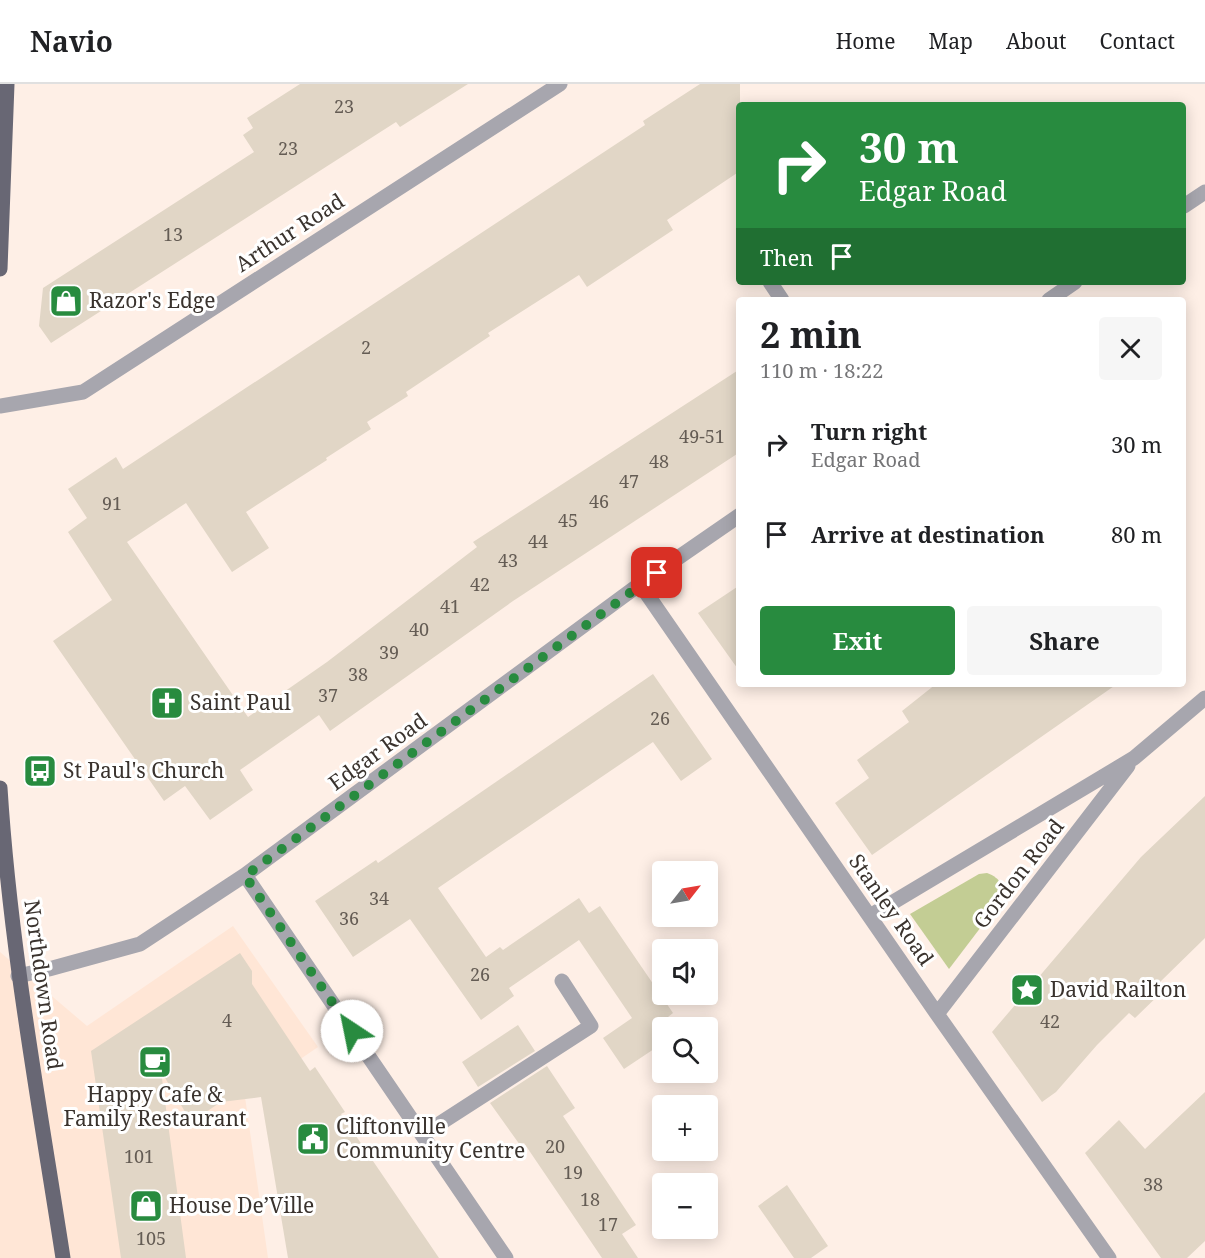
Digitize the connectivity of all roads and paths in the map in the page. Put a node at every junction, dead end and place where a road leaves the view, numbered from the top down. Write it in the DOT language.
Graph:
graph roads {
  1 [pos="7,84"];
  2 [pos="560,84"];
  3 [pos="1205,192"];
  4 [pos="1186,206"];
  5 [pos="0,254"];
  6 [pos="0,269"];
  7 [pos="1071,285"];
  8 [pos="1053,297"];
  9 [pos="0,406"];
  10 [pos="736,518"];
  11 [pos="640,584"];
  12 [pos="1205,698"];
  13 [pos="1134,758"];
  14 [pos="0,788"];
  15 [pos="2,852"];
  16 [pos="245,876"];
  17 [pos="870,916"];
  18 [pos="18,976"];
  19 [pos="562,981"];
  20 [pos="937,1014"];
  21 [pos="422,1135"];
  22 [pos="63,1258"];
  23 [pos="506,1258"];
  24 [pos="1109,1258"];
  1 -- 5 [label="main road"];
  2 -- 9 [label="street, Arthur Road"];
  3 -- 4 [label="street"];
  5 -- 6 [label="main road"];
  7 -- 8 [label="street"];
  10 -- 11 [label="street, Edgar Road"];
  11 -- 16 [label="street, Edgar Road"];
  11 -- 17 [label="street, Stanley Road"];
  12 -- 13 [label="street, Gordon Road"];
  13 -- 17 [label="street, Gordon Road"];
  13 -- 20 [label="street, Gordon Road"];
  14 -- 15 [label="main road, Northdown Road"];
  15 -- 18 [label="main road, Northdown Road"];
  16 -- 18 [label="street, Edgar Road"];
  16 -- 21 [label="street"];
  17 -- 20 [label="street, Stanley Road"];
  18 -- 22 [label="main road, Northdown Road"];
  19 -- 21 [label="street"];
  20 -- 24 [label="street, Stanley Road"];
  21 -- 23 [label="street"];
}
